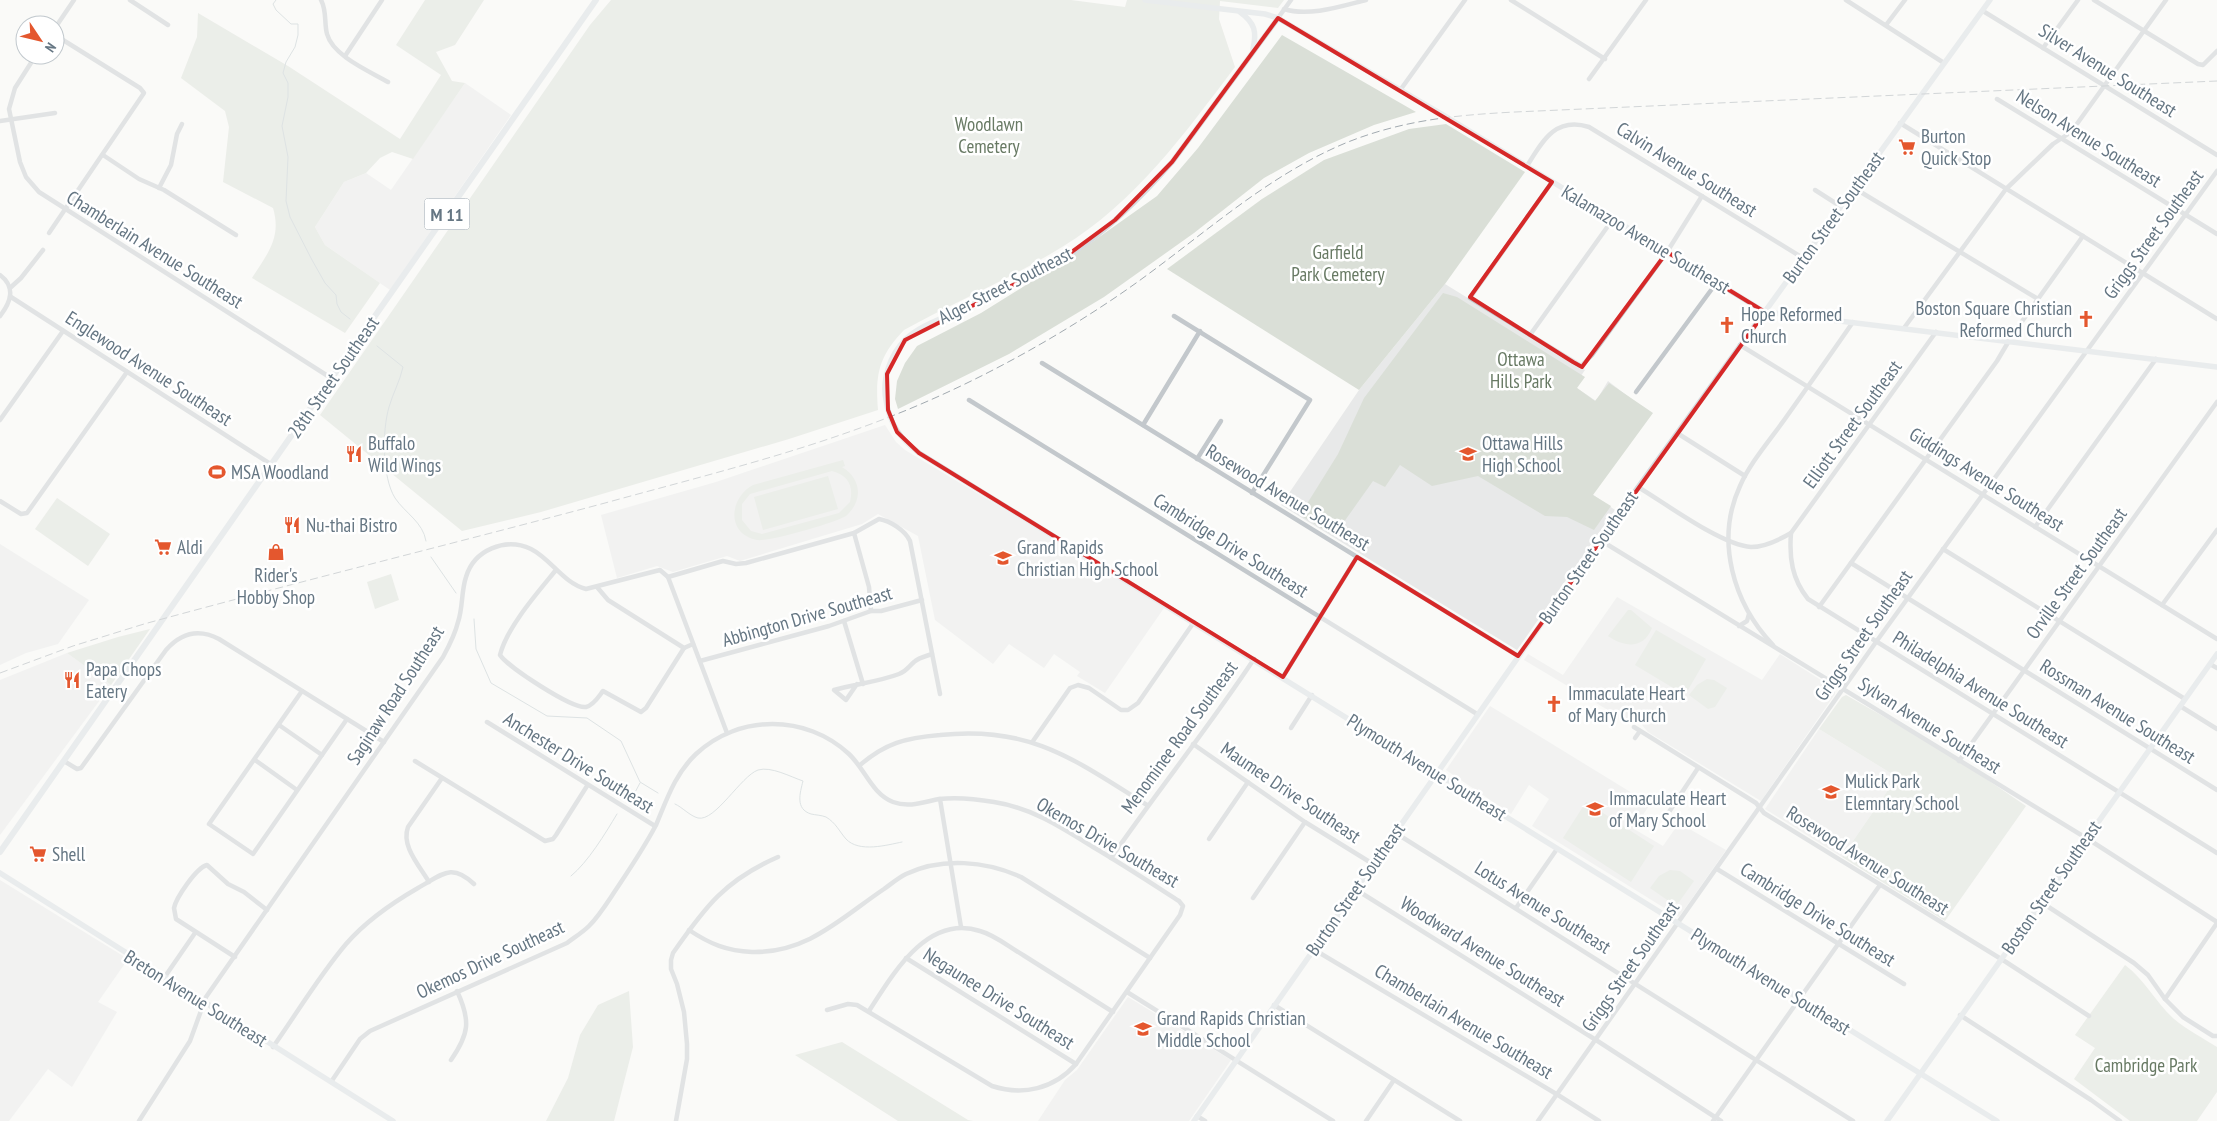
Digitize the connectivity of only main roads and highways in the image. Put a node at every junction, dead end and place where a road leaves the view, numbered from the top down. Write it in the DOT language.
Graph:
graph roads {
  1 [pos="596,0"];
  2 [pos="1145,0"];
  3 [pos="1990,0"];
  4 [pos="1239,11"];
  5 [pos="1278,18"];
  6 [pos="1252,54"];
  7 [pos="1765,312"];
  8 [pos="2217,367"];
  9 [pos="885,391"];
  10 [pos="2217,654"];
  11 [pos="1435,774"];
  12 [pos="0,852"];
  13 [pos="0,873"];
  14 [pos="1920,1073"];
  15 [pos="1195,1118"];
  16 [pos="393,1121"];
  17 [pos="1887,1121"];
  18 [pos="1997,1121"];
  1 -- 12 [label="main road, 28th Street Southeast / M 11"];
  2 -- 4 [label="main road, Kalamazoo Avenue Southeast"];
  3 -- 7 [label="main road, Burton Street Southeast"];
  4 -- 5 [label="main road, Kalamazoo Avenue Southeast"];
  4 -- 6 [label="main road"];
  5 -- 6 [label="main road, Alger Street Southeast"];
  5 -- 7 [label="main road, Kalamazoo Avenue Southeast"];
  6 -- 9 [label="main road, Alger Street Southeast"];
  7 -- 8 [label="main road, Kalamazoo Avenue Southeast"];
  7 -- 11 [label="main road, Burton Street Southeast"];
  9 -- 11 [label="main road, Plymouth Avenue Southeast"];
  10 -- 14 [label="main road, Boston Street Southeast"];
  11 -- 14 [label="main road, Plymouth Avenue Southeast"];
  11 -- 15 [label="main road, Burton Street Southeast"];
  13 -- 16 [label="main road, Breton Avenue Southeast"];
  14 -- 17 [label="main road, Boston Street Southeast"];
  14 -- 18 [label="main road, Plymouth Avenue Southeast"];
}
